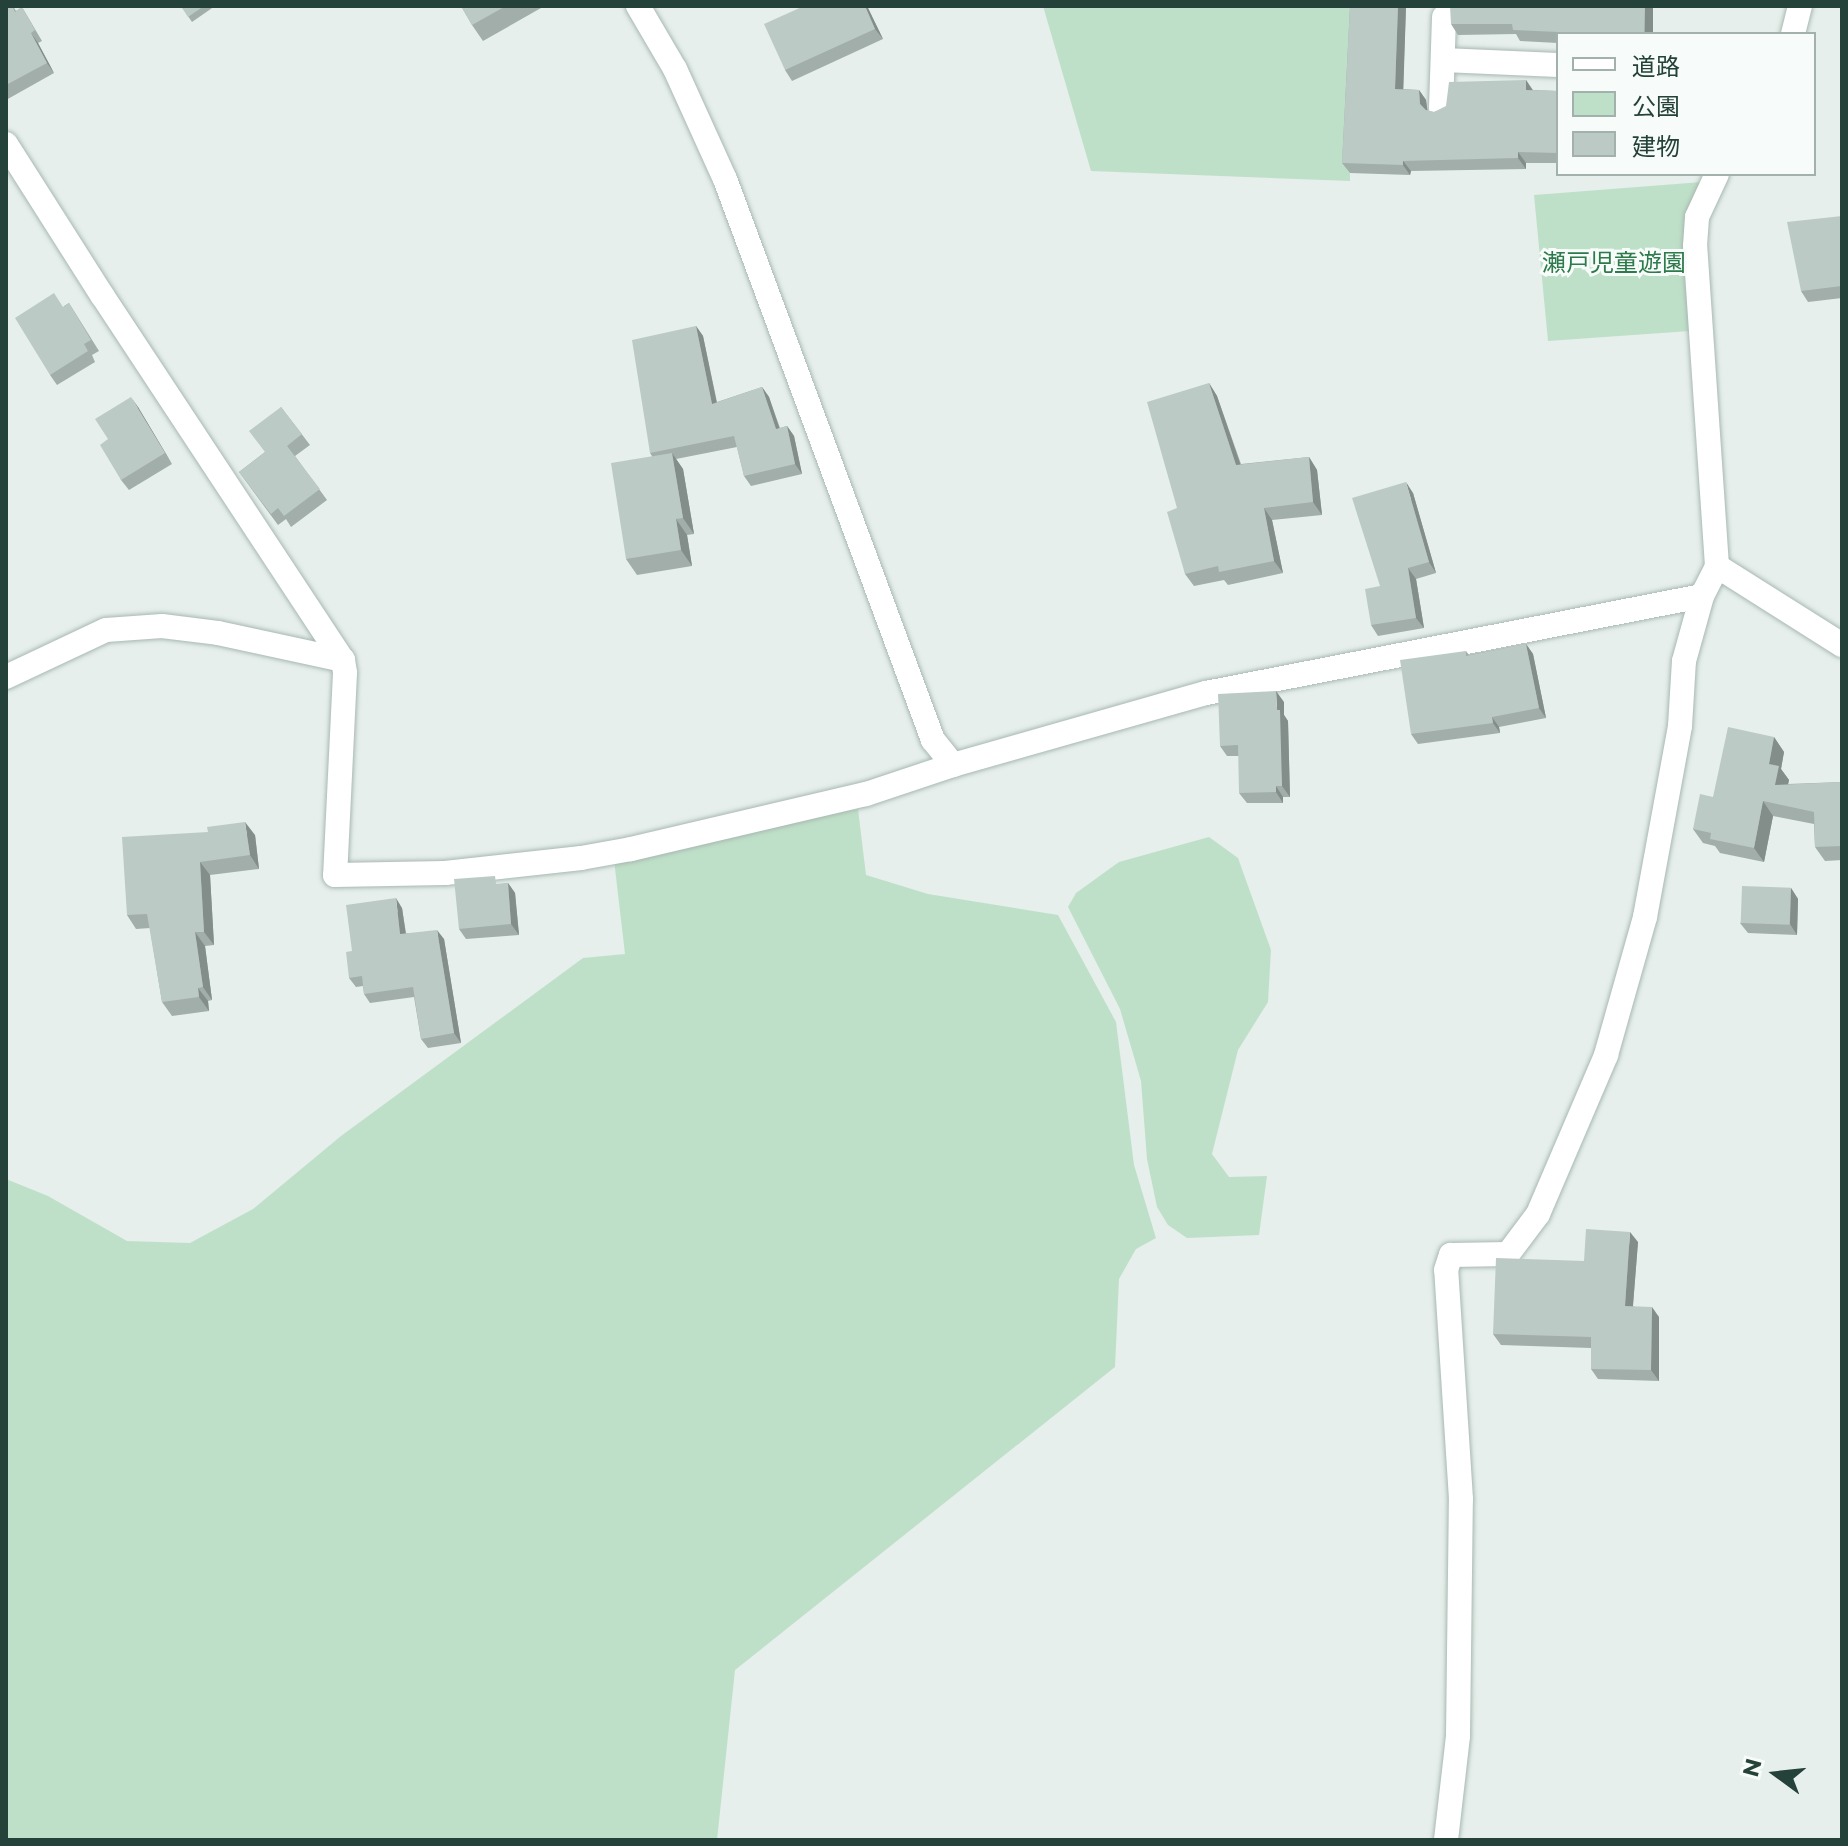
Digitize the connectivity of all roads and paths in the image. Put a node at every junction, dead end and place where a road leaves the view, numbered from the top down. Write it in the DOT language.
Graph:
graph roads {
  1 [pos="638,6"];
  2 [pos="1800,6"];
  3 [pos="1444,17"];
  4 [pos="1794,32"];
  5 [pos="1443,60"];
  6 [pos="1556,65"];
  7 [pos="1441,108"];
  8 [pos="6,144"];
  9 [pos="1716,176"];
  10 [pos="1717,566"];
  11 [pos="1702,596"];
  12 [pos="1842,645"];
  13 [pos="343,660"];
  14 [pos="6,677"];
  15 [pos="953,765"];
  16 [pos="1446,1840"];
  1 -- 15 [label="street"];
  2 -- 4 [label="street"];
  3 -- 5 [label="street"];
  5 -- 6 [label="street"];
  5 -- 7 [label="street"];
  8 -- 13 [label="street"];
  9 -- 10 [label="street"];
  10 -- 11 [label="street"];
  10 -- 12 [label="street"];
  11 -- 15 [label="street"];
  11 -- 16 [label="street"];
  13 -- 14 [label="street"];
  13 -- 15 [label="street"];
}
